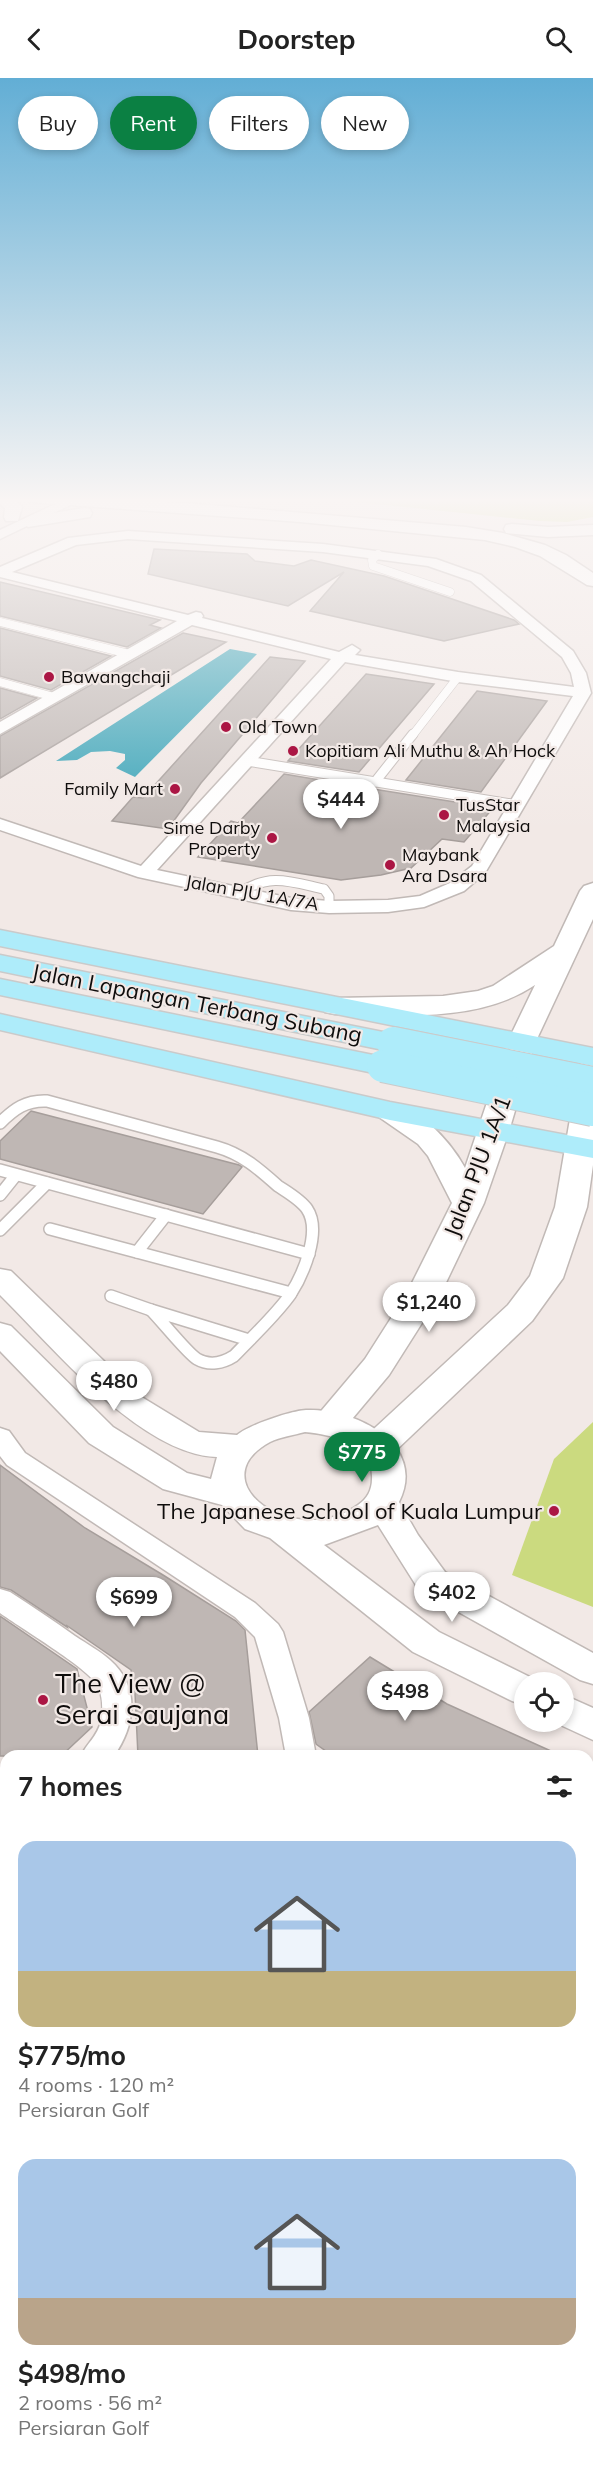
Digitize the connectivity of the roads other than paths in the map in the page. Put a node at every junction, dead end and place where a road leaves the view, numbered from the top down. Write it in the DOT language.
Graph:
graph roads {
  1 [pos="145,609"];
  2 [pos="200,609"];
  3 [pos="513,609"];
  4 [pos="206,610"];
  5 [pos="190,620"];
  6 [pos="0,622"];
  7 [pos="356,646"];
  8 [pos="129,654"];
  9 [pos="341,657"];
  10 [pos="458,677"];
  11 [pos="0,682"];
  12 [pos="582,688"];
  13 [pos="54,697"];
  14 [pos="0,729"];
  15 [pos="247,761"];
  16 [pos="375,782"];
  17 [pos="518,806"];
  18 [pos="0,824"];
  19 [pos="144,873"];
  20 [pos="593,891"];
  21 [pos="0,938"];
  22 [pos="564,951"];
  23 [pos="0,963"];
  24 [pos="0,987"];
  25 [pos="335,1006"];
  26 [pos="0,1022"];
  27 [pos="388,1042"];
  28 [pos="521,1043"];
  29 [pos="593,1057"];
  30 [pos="593,1066"];
  31 [pos="593,1083"];
  32 [pos="339,1100"];
  33 [pos="593,1110"];
  34 [pos="390,1111"];
  35 [pos="0,1123"];
  36 [pos="494,1131"];
  37 [pos="587,1148"];
  38 [pos="0,1170"];
  39 [pos="16,1175"];
  40 [pos="47,1183"];
  41 [pos="0,1196"];
  42 [pos="468,1203"];
  43 [pos="582,1204"];
  44 [pos="166,1215"];
  45 [pos="50,1229"];
  46 [pos="0,1230"];
  47 [pos="136,1252"];
  48 [pos="309,1254"];
  49 [pos="0,1278"];
  50 [pos="291,1293"];
  51 [pos="111,1296"];
  52 [pos="151,1310"];
  53 [pos="0,1333"];
  54 [pos="249,1340"];
  55 [pos="329,1423"];
  56 [pos="0,1437"];
  57 [pos="241,1446"];
  58 [pos="377,1447"];
  59 [pos="231,1495"];
  60 [pos="382,1502"];
  61 [pos="282,1530"];
  62 [pos="0,1599"];
  63 [pos="593,1670"];
  64 [pos="514,1686"];
  65 [pos="574,1715"];
  66 [pos="593,1725"];
  67 [pos="101,1750"];
  68 [pos="300,1750"];
  1 -- 5 [label="street"];
  2 -- 4 [label="street"];
  3 -- 12 [label="street"];
  4 -- 5 [label="street"];
  4 -- 7 [label="street"];
  5 -- 8 [label="street"];
  5 -- 9 [label="street"];
  6 -- 8 [label="lane"];
  7 -- 9 [label="street"];
  7 -- 12 [label="street"];
  8 -- 13 [label="street"];
  9 -- 10 [label="street"];
  9 -- 15 [label="street"];
  10 -- 12 [label="street"];
  10 -- 16 [label="lane"];
  11 -- 13 [label="lane"];
  12 -- 17 [label="street, Jalan PJU 1A/7A"];
  13 -- 14 [label="street"];
  15 -- 16 [label="lane"];
  15 -- 19 [label="street"];
  16 -- 17 [label="lane"];
  17 -- 19 [label="street, Jalan PJU 1A/7A"];
  18 -- 19 [label="street, Jalan PJU 1A/7A"];
  20 -- 22 [label="main road, Jalan PJU 1A/1"];
  21 -- 25 [label="main road"];
  22 -- 25 [label="main road"];
  22 -- 28 [label="main road, Jalan PJU 1A/1"];
  23 -- 27 [label="main road, Jalan Lapangan Terbang Subang"];
  24 -- 27 [label="main road, Jalan Lapangan Terbang Subang"];
  25 -- 27 [label="main road"];
  26 -- 32 [label="main road"];
  27 -- 28 [label="main road"];
  27 -- 31 [label="main road, bridge"];
  27 -- 32 [label="main road"];
  27 -- 33 [label="main road, bridge"];
  28 -- 29 [label="main road"];
  28 -- 36 [label="main road, Jalan PJU 1A/1"];
  30 -- 37 [label="main road"];
  32 -- 34 [label="main road"];
  34 -- 36 [label="main road"];
  34 -- 42 [label="main road"];
  35 -- 48 [label="lane"];
  36 -- 37 [label="main road"];
  36 -- 42 [label="main road, Jalan PJU 1A/1"];
  37 -- 43 [label="main road"];
  38 -- 39 [label="lane"];
  39 -- 40 [label="lane"];
  39 -- 41 [label="lane"];
  40 -- 44 [label="lane"];
  40 -- 46 [label="lane"];
  42 -- 55 [label="main road, Jalan PJU 1A/1"];
  43 -- 58 [label="main road"];
  44 -- 47 [label="lane"];
  44 -- 48 [label="lane"];
  45 -- 47 [label="lane"];
  47 -- 50 [label="lane"];
  48 -- 50 [label="lane"];
  49 -- 57 [label="street"];
  50 -- 54 [label="lane"];
  51 -- 52 [label="lane"];
  52 -- 54 [label="lane"];
  52 -- 54 [label="lane"];
  53 -- 59 [label="street"];
  55 -- 57 [label="street"];
  55 -- 58 [label="street"];
  56 -- 68 [label="street"];
  57 -- 59 [label="street"];
  58 -- 60 [label="street"];
  59 -- 61 [label="street"];
  60 -- 61 [label="street"];
  60 -- 63 [label="street"];
  61 -- 64 [label="street"];
  62 -- 67 [label="street"];
  65 -- 66 [label="street"];
}
